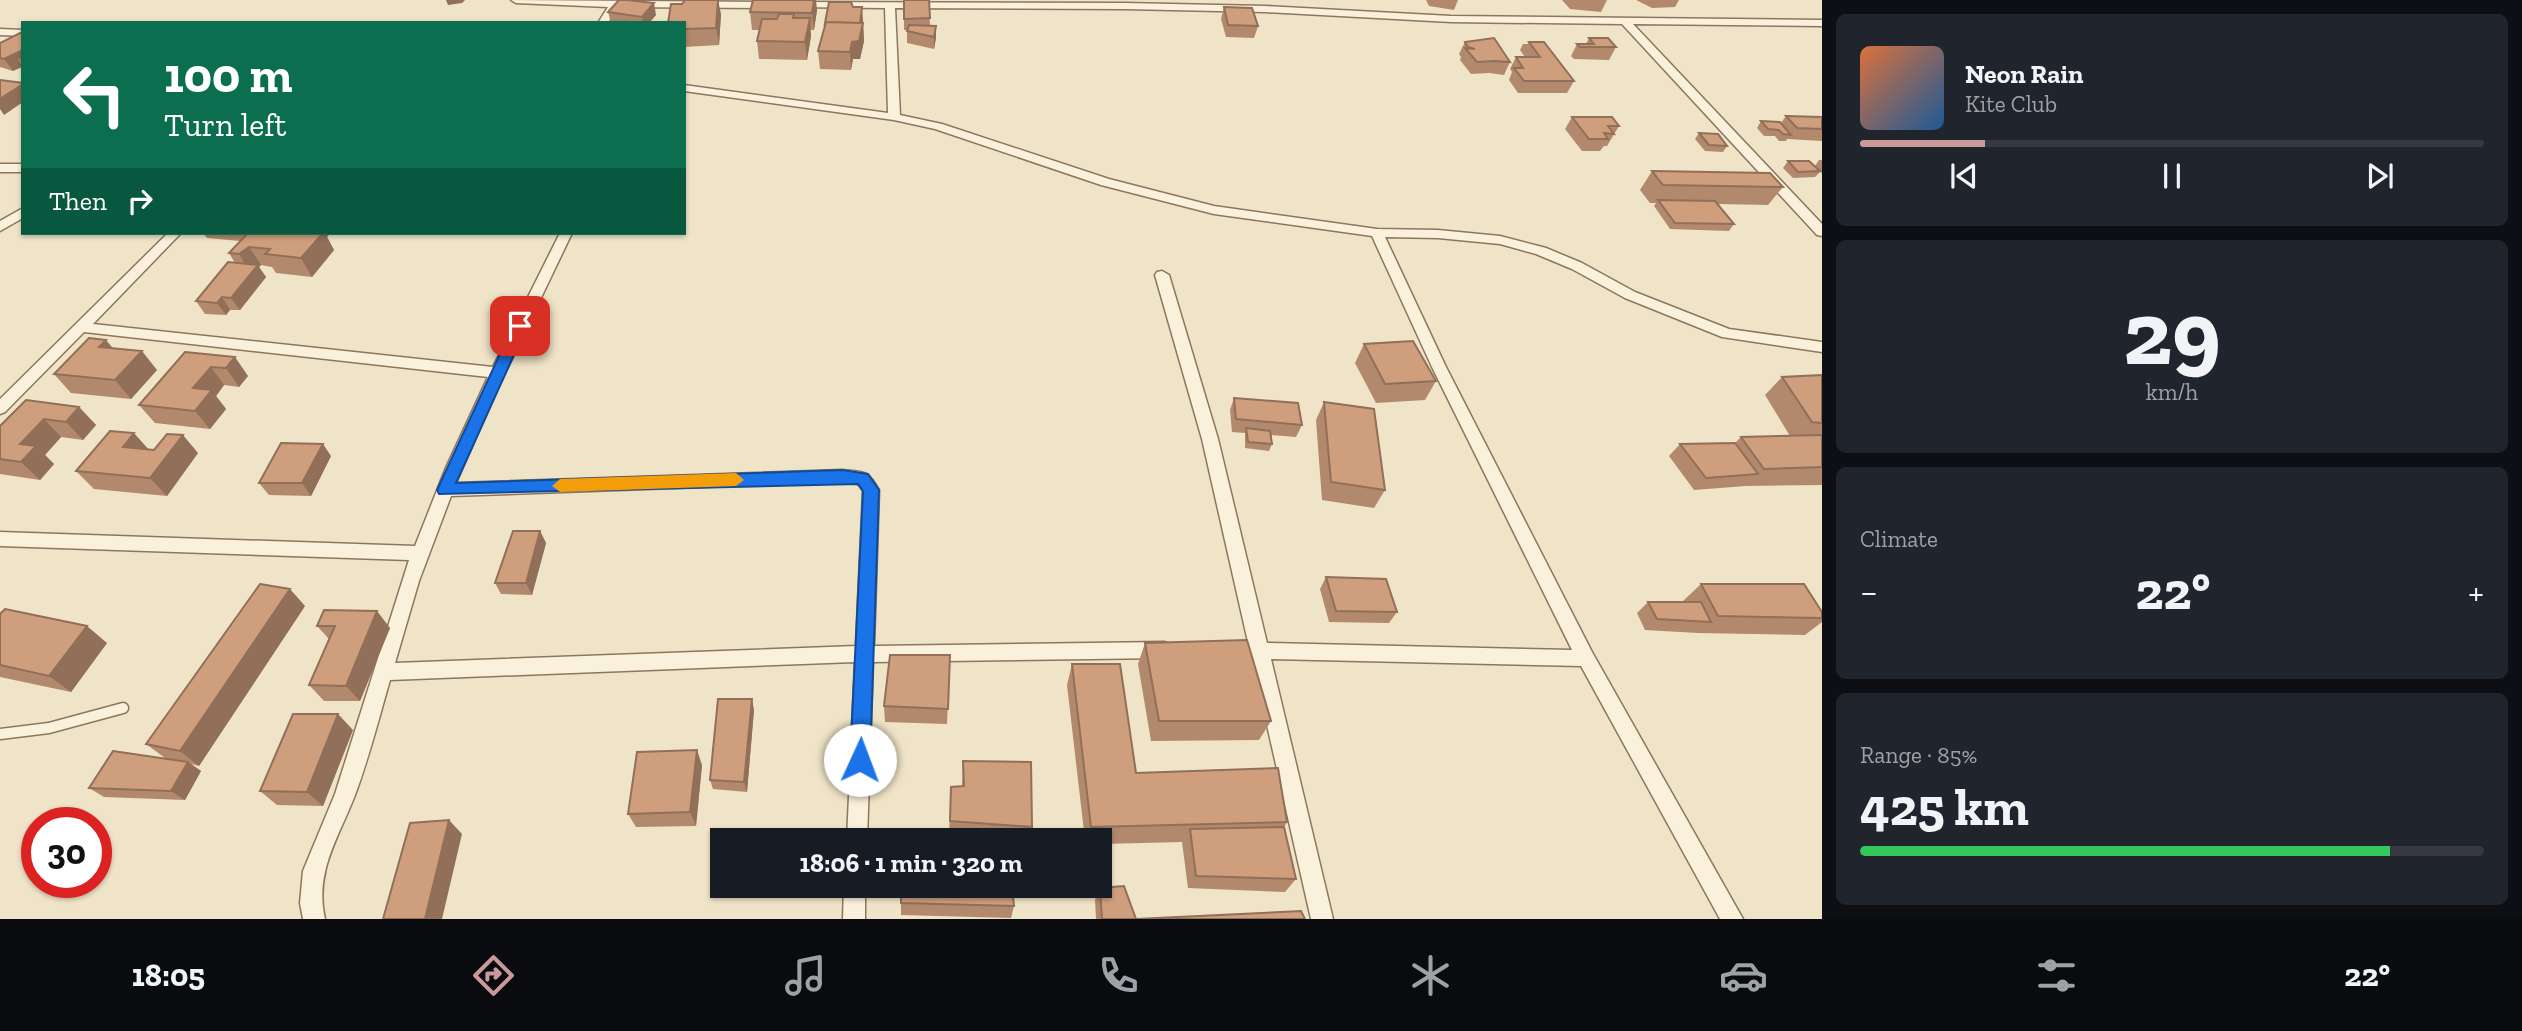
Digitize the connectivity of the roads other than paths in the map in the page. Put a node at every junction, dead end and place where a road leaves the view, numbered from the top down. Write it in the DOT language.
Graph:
graph roads {
  1 [pos="516,0"];
  2 [pos="875,2"];
  3 [pos="614,4"];
  4 [pos="890,5"];
  5 [pos="604,21"];
  6 [pos="1626,22"];
  7 [pos="1822,23"];
  8 [pos="0,32"];
  9 [pos="21,33"];
  10 [pos="686,88"];
  11 [pos="894,117"];
  12 [pos="0,168"];
  13 [pos="21,168"];
  14 [pos="21,213"];
  15 [pos="0,227"];
  16 [pos="1822,232"];
  17 [pos="1377,233"];
  18 [pos="173,235"];
  19 [pos="565,235"];
  20 [pos="1162,275"];
  21 [pos="81,327"];
  22 [pos="1822,347"];
  23 [pos="498,373"];
  24 [pos="0,408"];
  25 [pos="445,490"];
  26 [pos="0,539"];
  27 [pos="421,553"];
  28 [pos="1259,649"];
  29 [pos="1177,650"];
  30 [pos="1205,650"];
  31 [pos="863,654"];
  32 [pos="1586,658"];
  33 [pos="383,672"];
  34 [pos="123,708"];
  35 [pos="0,734"];
  36 [pos="857,828"];
  37 [pos="855,898"];
  38 [pos="314,919"];
  39 [pos="854,919"];
  40 [pos="1322,919"];
  41 [pos="1732,919"];
  1 -- 3 [label="street"];
  2 -- 3 [label="street"];
  2 -- 4 [label="street"];
  3 -- 5 [label="street"];
  4 -- 6 [label="street"];
  4 -- 11 [label="street"];
  6 -- 7 [label="street"];
  6 -- 16 [label="street"];
  8 -- 9 [label="street"];
  10 -- 11 [label="street"];
  11 -- 17 [label="street"];
  12 -- 13 [label="street"];
  14 -- 15 [label="street"];
  17 -- 22 [label="street"];
  17 -- 32 [label="street"];
  18 -- 21 [label="street"];
  19 -- 23 [label="street"];
  20 -- 28 [label="street"];
  21 -- 23 [label="street"];
  21 -- 24 [label="street"];
  23 -- 25 [label="street"];
  25 -- 27 [label="street"];
  25 -- 31 [label="street"];
  26 -- 27 [label="street"];
  27 -- 33 [label="street"];
  28 -- 30 [label="street"];
  28 -- 32 [label="street"];
  28 -- 40 [label="street"];
  29 -- 31 [label="street"];
  31 -- 33 [label="street"];
  31 -- 36 [label="street"];
  32 -- 41 [label="street"];
  33 -- 38 [label="street"];
  34 -- 35 [label="lane"];
  37 -- 39 [label="street"];
}
